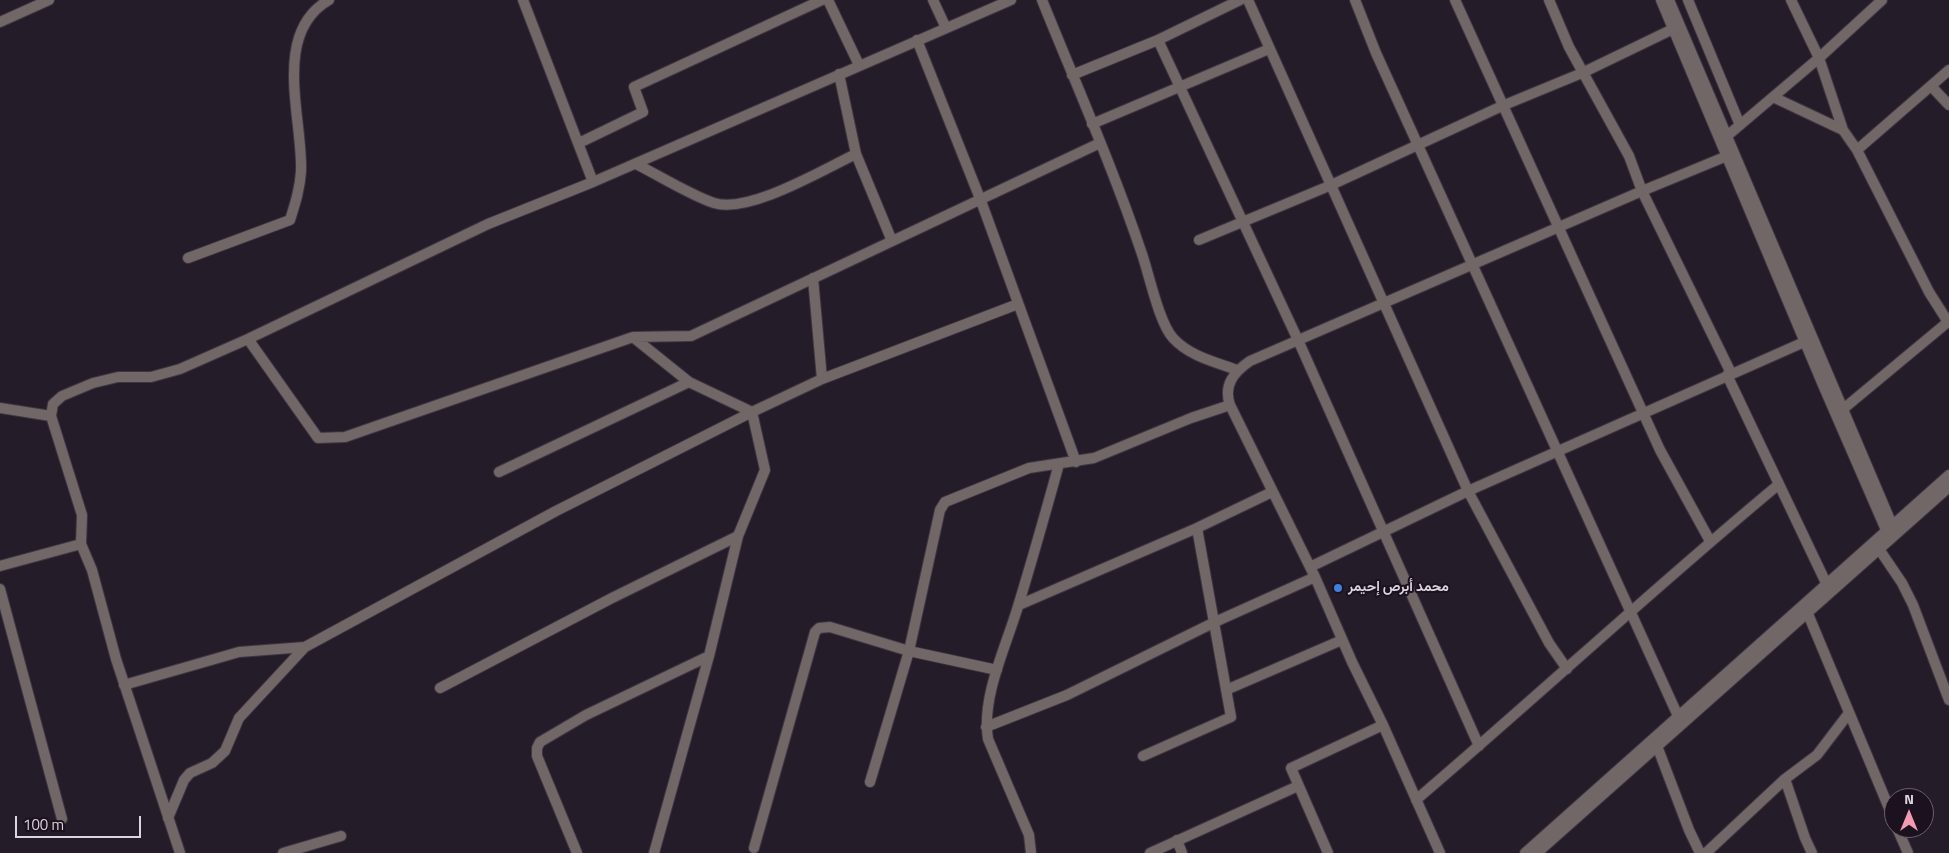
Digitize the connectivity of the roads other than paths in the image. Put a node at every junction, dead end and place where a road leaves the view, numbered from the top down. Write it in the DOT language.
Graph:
graph roads {
  1 [pos="49,0"];
  2 [pos="329,0"];
  3 [pos="523,0"];
  4 [pos="822,0"];
  5 [pos="828,0"];
  6 [pos="933,0"];
  7 [pos="1011,0"];
  8 [pos="1042,0"];
  9 [pos="1240,0"];
  10 [pos="1248,0"];
  11 [pos="1355,0"];
  12 [pos="1454,0"];
  13 [pos="1549,0"];
  14 [pos="1661,0"];
  15 [pos="1669,0"];
  16 [pos="1688,0"];
  17 [pos="1791,0"];
  18 [pos="1882,0"];
  19 [pos="0,22"];
  20 [pos="946,28"];
  21 [pos="1673,30"];
  22 [pos="917,40"];
  23 [pos="1158,40"];
  24 [pos="1268,49"];
  25 [pos="1819,58"];
  26 [pos="859,65"];
  27 [pos="1949,70"];
  28 [pos="1582,73"];
  29 [pos="839,74"];
  30 [pos="1072,75"];
  31 [pos="1181,86"];
  32 [pos="1931,86"];
  33 [pos="1773,97"];
  34 [pos="1949,105"];
  35 [pos="1502,106"];
  36 [pos="1092,124"];
  37 [pos="1740,125"];
  38 [pos="1842,130"];
  39 [pos="1727,136"];
  40 [pos="578,143"];
  41 [pos="1100,143"];
  42 [pos="1419,144"];
  43 [pos="1857,150"];
  44 [pos="856,154"];
  45 [pos="1727,156"];
  46 [pos="636,164"];
  47 [pos="593,182"];
  48 [pos="1329,186"];
  49 [pos="1642,191"];
  50 [pos="981,201"];
  51 [pos="1245,223"];
  52 [pos="1560,226"];
  53 [pos="1199,240"];
  54 [pos="892,241"];
  55 [pos="188,258"];
  56 [pos="1474,264"];
  57 [pos="813,278"];
  58 [pos="1382,303"];
  59 [pos="1018,304"];
  60 [pos="1949,322"];
  61 [pos="632,337"];
  62 [pos="248,339"];
  63 [pos="1298,340"];
  64 [pos="1808,340"];
  65 [pos="1237,370"];
  66 [pos="1729,374"];
  67 [pos="822,379"];
  68 [pos="689,382"];
  69 [pos="1230,405"];
  70 [pos="0,408"];
  71 [pos="1842,410"];
  72 [pos="752,412"];
  73 [pos="1643,412"];
  74 [pos="52,416"];
  75 [pos="1559,451"];
  76 [pos="1076,462"];
  77 [pos="1059,464"];
  78 [pos="499,472"];
  79 [pos="1949,475"];
  80 [pos="1778,485"];
  81 [pos="1949,487"];
  82 [pos="1272,492"];
  83 [pos="1468,492"];
  84 [pos="1198,528"];
  85 [pos="1382,532"];
  86 [pos="1891,532"];
  87 [pos="738,536"];
  88 [pos="1710,541"];
  89 [pos="80,544"];
  90 [pos="1879,549"];
  91 [pos="0,566"];
  92 [pos="1310,567"];
  93 [pos="1316,577"];
  94 [pos="1827,585"];
  95 [pos="0,589"];
  96 [pos="1019,605"];
  97 [pos="1630,610"];
  98 [pos="1808,614"];
  99 [pos="1215,622"];
  100 [pos="1342,640"];
  101 [pos="305,647"];
  102 [pos="909,651"];
  103 [pos="708,656"];
  104 [pos="1567,669"];
  105 [pos="998,670"];
  106 [pos="124,685"];
  107 [pos="440,688"];
  108 [pos="1226,690"];
  109 [pos="1949,700"];
  110 [pos="1849,713"];
  111 [pos="1678,716"];
  112 [pos="1382,725"];
  113 [pos="986,727"];
  114 [pos="1479,746"];
  115 [pos="1657,746"];
  116 [pos="1144,756"];
  117 [pos="1784,779"];
  118 [pos="870,782"];
  119 [pos="1298,786"];
  120 [pos="1884,796"];
  121 [pos="1416,800"];
  122 [pos="168,818"];
  123 [pos="62,819"];
  124 [pos="341,836"];
  125 [pos="1902,838"];
  126 [pos="1176,840"];
  127 [pos="754,848"];
  128 [pos="180,853"];
  129 [pos="283,853"];
  130 [pos="577,853"];
  131 [pos="654,853"];
  132 [pos="1031,853"];
  133 [pos="1150,853"];
  134 [pos="1182,853"];
  135 [pos="1328,853"];
  136 [pos="1440,853"];
  137 [pos="1525,853"];
  138 [pos="1537,853"];
  139 [pos="1700,853"];
  140 [pos="1706,853"];
  141 [pos="1812,853"];
  142 [pos="1908,853"];
  1 -- 19 [label="street"];
  2 -- 55 [label="street"];
  3 -- 40 [label="street"];
  4 -- 40 [label="street"];
  5 -- 26 [label="street"];
  6 -- 20 [label="street"];
  7 -- 20 [label="street"];
  8 -- 30 [label="street"];
  9 -- 23 [label="street"];
  10 -- 24 [label="street"];
  11 -- 42 [label="street"];
  12 -- 35 [label="street"];
  13 -- 28 [label="street"];
  14 -- 21 [label="street"];
  15 -- 39 [label="street"];
  16 -- 37 [label="street"];
  17 -- 25 [label="street"];
  18 -- 25 [label="street"];
  20 -- 22 [label="street"];
  21 -- 28 [label="street"];
  21 -- 45 [label="street"];
  22 -- 26 [label="street"];
  22 -- 50 [label="street"];
  23 -- 30 [label="street"];
  23 -- 31 [label="street"];
  24 -- 31 [label="street"];
  24 -- 48 [label="street"];
  25 -- 33 [label="street"];
  25 -- 38 [label="street"];
  26 -- 29 [label="street"];
  27 -- 32 [label="street"];
  28 -- 35 [label="street"];
  28 -- 49 [label="street"];
  29 -- 44 [label="street"];
  29 -- 46 [label="street"];
  30 -- 36 [label="street"];
  31 -- 36 [label="street"];
  31 -- 51 [label="street"];
  32 -- 34 [label="street"];
  32 -- 43 [label="street"];
  33 -- 37 [label="street"];
  33 -- 38 [label="street"];
  35 -- 42 [label="street"];
  35 -- 52 [label="street"];
  36 -- 41 [label="street"];
  37 -- 39 [label="street"];
  38 -- 43 [label="street"];
  39 -- 64 [label="street"];
  40 -- 47 [label="street"];
  41 -- 50 [label="street"];
  41 -- 65 [label="street"];
  42 -- 48 [label="street"];
  42 -- 56 [label="street"];
  43 -- 60 [label="street"];
  44 -- 46 [label="street"];
  44 -- 54 [label="street"];
  45 -- 49 [label="street"];
  45 -- 64 [label="street"];
  46 -- 47 [label="street"];
  47 -- 62 [label="street"];
  48 -- 51 [label="street"];
  48 -- 58 [label="street"];
  49 -- 52 [label="street"];
  49 -- 66 [label="street"];
  50 -- 54 [label="street"];
  50 -- 59 [label="street"];
  51 -- 53 [label="street"];
  51 -- 63 [label="street"];
  52 -- 56 [label="street"];
  52 -- 73 [label="street"];
  54 -- 57 [label="street"];
  56 -- 58 [label="street"];
  56 -- 75 [label="street"];
  57 -- 61 [label="street"];
  57 -- 67 [label="street"];
  58 -- 63 [label="street"];
  58 -- 83 [label="street"];
  59 -- 67 [label="street"];
  59 -- 76 [label="street"];
  60 -- 71 [label="street"];
  61 -- 62 [label="street"];
  61 -- 68 [label="street"];
  62 -- 74 [label="street"];
  63 -- 65 [label="street"];
  63 -- 85 [label="street"];
  64 -- 66 [label="street"];
  64 -- 71 [label="street"];
  64 -- 86 [label="street"];
  65 -- 69 [label="street"];
  66 -- 73 [label="street"];
  66 -- 80 [label="street"];
  67 -- 72 [label="street"];
  68 -- 72 [label="street"];
  68 -- 78 [label="street"];
  69 -- 76 [label="street"];
  69 -- 82 [label="street"];
  70 -- 74 [label="street"];
  71 -- 86 [label="street"];
  72 -- 87 [label="street"];
  72 -- 101 [label="street"];
  73 -- 75 [label="street"];
  73 -- 88 [label="street"];
  74 -- 89 [label="street"];
  75 -- 83 [label="street"];
  75 -- 97 [label="street"];
  76 -- 77 [label="street"];
  77 -- 96 [label="street"];
  77 -- 102 [label="street"];
  79 -- 86 [label="street"];
  80 -- 88 [label="street"];
  80 -- 94 [label="street"];
  81 -- 86 [label="street"];
  82 -- 84 [label="street"];
  82 -- 92 [label="street"];
  83 -- 85 [label="street"];
  83 -- 104 [label="street"];
  84 -- 96 [label="street"];
  84 -- 99 [label="street"];
  85 -- 92 [label="street"];
  85 -- 114 [label="street"];
  86 -- 90 [label="street"];
  86 -- 94 [label="street"];
  87 -- 103 [label="street"];
  87 -- 107 [label="street"];
  88 -- 97 [label="street"];
  89 -- 91 [label="street"];
  89 -- 106 [label="street"];
  90 -- 98 [label="street"];
  90 -- 109 [label="street"];
  92 -- 93 [label="street"];
  93 -- 99 [label="street"];
  93 -- 100 [label="street"];
  94 -- 111 [label="street"];
  95 -- 123 [label="street"];
  96 -- 105 [label="street"];
  97 -- 104 [label="street"];
  97 -- 111 [label="street"];
  98 -- 110 [label="street"];
  98 -- 115 [label="street"];
  99 -- 108 [label="street"];
  99 -- 113 [label="street"];
  100 -- 108 [label="street"];
  100 -- 112 [label="street"];
  101 -- 106 [label="street"];
  101 -- 122 [label="street"];
  102 -- 105 [label="street"];
  102 -- 118 [label="street"];
  102 -- 127 [label="street"];
  103 -- 130 [label="street"];
  103 -- 131 [label="street"];
  104 -- 114 [label="street"];
  105 -- 113 [label="street"];
  106 -- 122 [label="street"];
  108 -- 116 [label="street"];
  110 -- 117 [label="street"];
  110 -- 120 [label="street"];
  111 -- 137 [label="street"];
  112 -- 119 [label="street"];
  112 -- 121 [label="street"];
  113 -- 132 [label="street"];
  114 -- 121 [label="street"];
  115 -- 138 [label="street"];
  115 -- 139 [label="street"];
  117 -- 140 [label="street"];
  117 -- 141 [label="street"];
  119 -- 126 [label="street"];
  119 -- 135 [label="street"];
  121 -- 136 [label="street"];
  122 -- 128 [label="street"];
  124 -- 129 [label="street"];
  125 -- 142 [label="street"];
  126 -- 133 [label="street"];
  126 -- 134 [label="street"];
}
